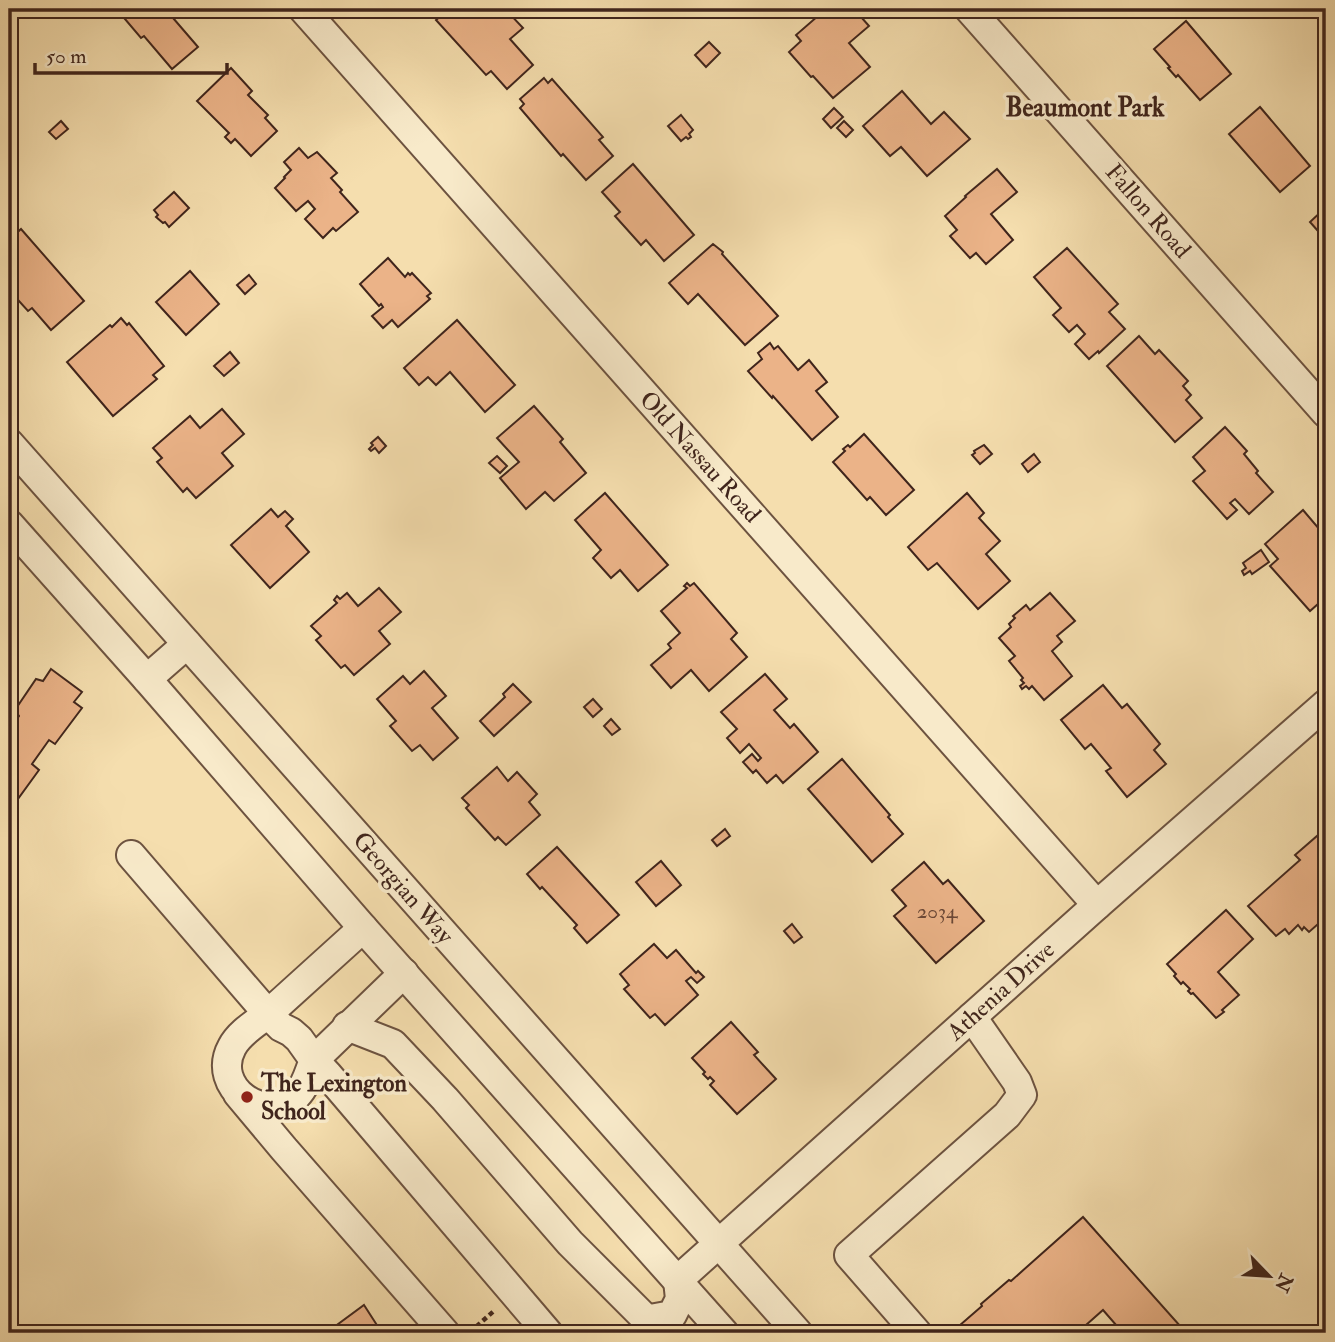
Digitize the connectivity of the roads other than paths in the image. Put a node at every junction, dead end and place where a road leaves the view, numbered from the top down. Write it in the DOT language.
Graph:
graph roads {
  1 [pos="303,9"];
  2 [pos="969,9"];
  3 [pos="1326,412"];
  4 [pos="9,443"];
  5 [pos="9,524"];
  6 [pos="187,644"];
  7 [pos="147,679"];
  8 [pos="1326,704"];
  9 [pos="131,855"];
  10 [pos="1097,905"];
  11 [pos="363,928"];
  12 [pos="404,973"];
  13 [pos="268,1014"];
  14 [pos="972,1017"];
  15 [pos="347,1026"];
  16 [pos="314,1060"];
  17 [pos="238,1094"];
  18 [pos="719,1245"];
  19 [pos="678,1280"];
  20 [pos="652,1327"];
  21 [pos="445,1333"];
  22 [pos="548,1333"];
  23 [pos="724,1333"];
  24 [pos="798,1333"];
  25 [pos="917,1333"];
  1 -- 10 [label="street, Old Nassau Road"];
  2 -- 3 [label="street, Fallon Road"];
  4 -- 6 [label="street, Georgian Way"];
  5 -- 7 [label="street"];
  6 -- 7 [label="street"];
  6 -- 18 [label="street, Georgian Way"];
  7 -- 11 [label="street"];
  8 -- 10 [label="street, Athenia Drive"];
  9 -- 13 [label="street"];
  10 -- 14 [label="street, Athenia Drive"];
  11 -- 12 [label="street"];
  11 -- 13 [label="street"];
  12 -- 15 [label="street"];
  12 -- 19 [label="street"];
  13 -- 16 [label="street"];
  13 -- 17 [label="street"];
  14 -- 18 [label="street, Athenia Drive"];
  14 -- 25 [label="street"];
  15 -- 16 [label="street"];
  15 -- 20 [label="street"];
  16 -- 17 [label="street"];
  16 -- 22 [label="street"];
  17 -- 21 [label="street"];
  18 -- 19 [label="street, Athenia Drive"];
  18 -- 24 [label="street, Georgian Way"];
  19 -- 20 [label="street"];
  19 -- 23 [label="street"];
}
